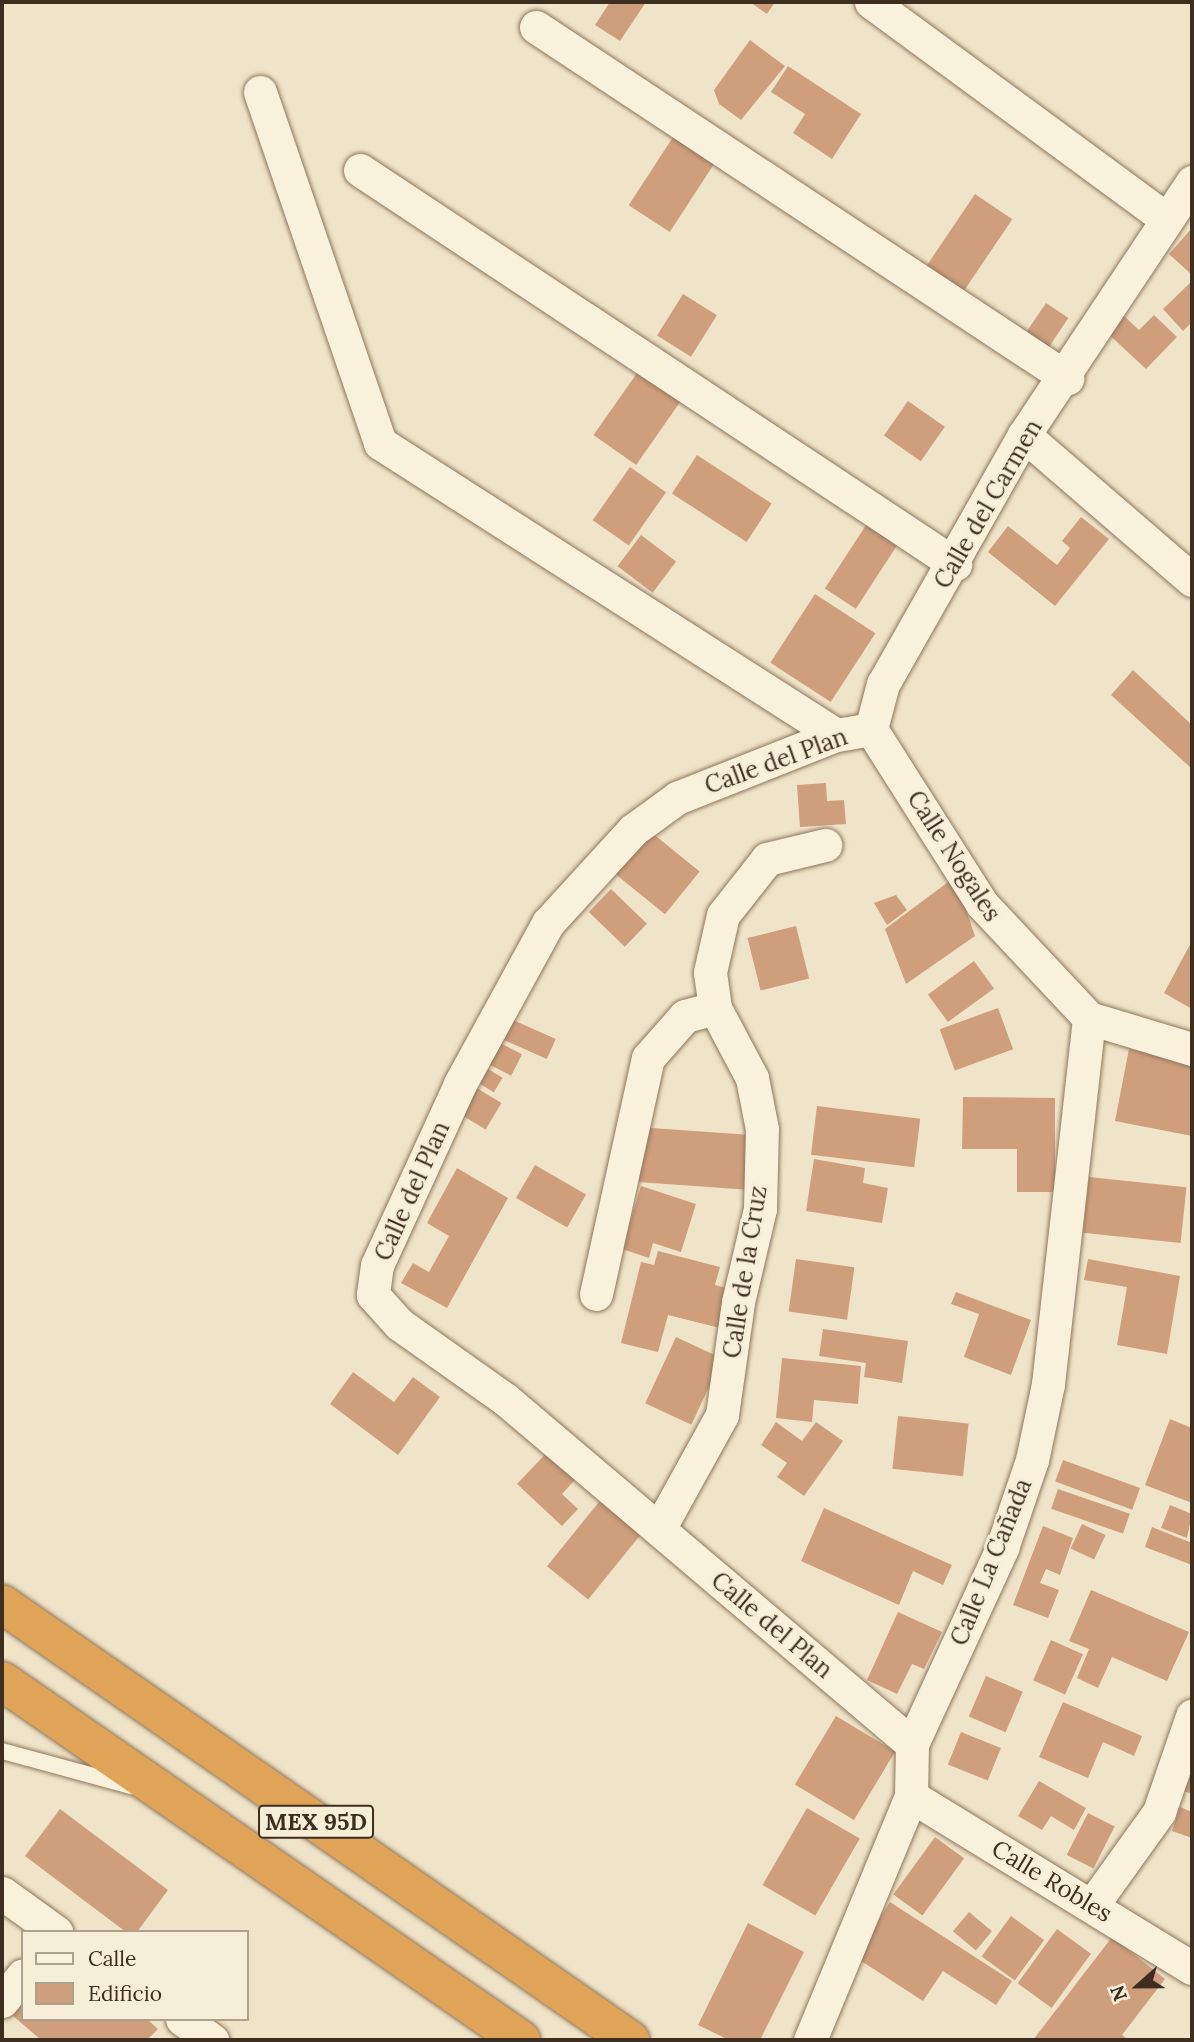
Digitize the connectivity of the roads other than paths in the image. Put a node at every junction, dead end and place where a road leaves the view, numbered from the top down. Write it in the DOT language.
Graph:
graph roads {
  1 [pos="871,2"];
  2 [pos="536,27"];
  3 [pos="260,92"];
  4 [pos="360,170"];
  5 [pos="1192,182"];
  6 [pos="1166,219"];
  7 [pos="1067,378"];
  8 [pos="1024,435"];
  9 [pos="956,564"];
  10 [pos="1192,580"];
  11 [pos="871,729"];
  12 [pos="836,735"];
  13 [pos="825,845"];
  14 [pos="715,1008"];
  15 [pos="1089,1018"];
  16 [pos="1192,1049"];
  17 [pos="596,1294"];
  18 [pos="659,1529"];
  19 [pos="2,1604"];
  20 [pos="2,1681"];
  21 [pos="1192,1716"];
  22 [pos="912,1744"];
  23 [pos="2,1751"];
  24 [pos="169,1796"];
  25 [pos="911,1796"];
  26 [pos="2,1893"];
  27 [pos="1093,1904"];
  28 [pos="53,1930"];
  29 [pos="1192,1968"];
  30 [pos="21,1977"];
  31 [pos="2,2001"];
  32 [pos="185,2021"];
  33 [pos="212,2040"];
  34 [pos="521,2040"];
  35 [pos="630,2040"];
  36 [pos="810,2040"];
  1 -- 6 [label="street"];
  2 -- 7 [label="street"];
  3 -- 12 [label="street"];
  4 -- 9 [label="street"];
  5 -- 6 [label="street, Calle del Carmen"];
  6 -- 7 [label="street, Calle del Carmen"];
  7 -- 8 [label="street, Calle del Carmen"];
  8 -- 9 [label="street, Calle del Carmen"];
  8 -- 10 [label="street"];
  9 -- 11 [label="street, Calle del Carmen"];
  11 -- 12 [label="street, Calle del Plan"];
  11 -- 15 [label="street, Calle Nogales"];
  12 -- 18 [label="street, Calle del Plan"];
  13 -- 14 [label="street, Calle de la Cruz"];
  14 -- 17 [label="street"];
  14 -- 18 [label="street, Calle de la Cruz"];
  15 -- 16 [label="street"];
  15 -- 22 [label="street, Calle La Cañada"];
  18 -- 22 [label="street, Calle del Plan"];
  19 -- 35 [label="highway, MEX 95D"];
  20 -- 24 [label="highway, MEX 95D"];
  21 -- 27 [label="street"];
  22 -- 25 [label="street, Calle La Cañada"];
  23 -- 24 [label="lane"];
  24 -- 34 [label="highway, MEX 95D"];
  25 -- 27 [label="street, Calle Robles"];
  25 -- 36 [label="street, Calle La Cañada"];
  26 -- 28 [label="street"];
  27 -- 29 [label="street, Calle Robles"];
  30 -- 31 [label="street"];
  32 -- 33 [label="street"];
}
